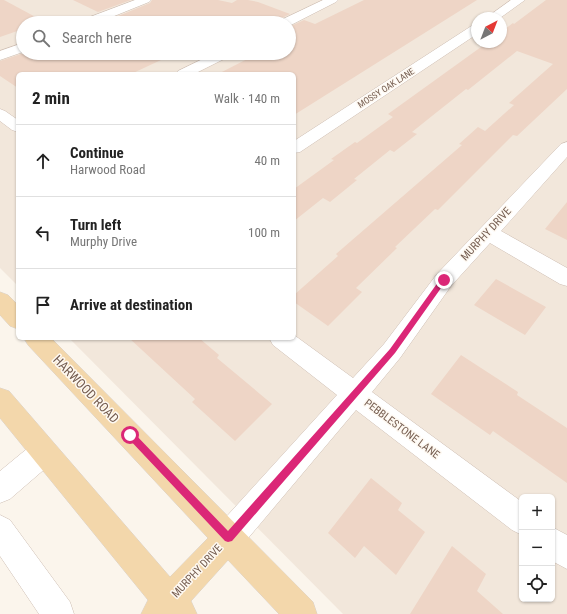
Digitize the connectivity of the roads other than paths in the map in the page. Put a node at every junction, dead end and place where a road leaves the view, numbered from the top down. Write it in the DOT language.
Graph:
graph roads {
  1 [pos="145,0"];
  2 [pos="312,0"];
  3 [pos="519,0"];
  4 [pos="329,1"];
  5 [pos="501,12"];
  6 [pos="104,16"];
  7 [pos="296,18"];
  8 [pos="471,32"];
  9 [pos="16,50"];
  10 [pos="0,56"];
  11 [pos="211,60"];
  12 [pos="187,72"];
  13 [pos="0,114"];
  14 [pos="16,126"];
  15 [pos="296,147"];
  16 [pos="567,147"];
  17 [pos="487,232"];
  18 [pos="567,278"];
  19 [pos="0,301"];
  20 [pos="16,318"];
  21 [pos="38,340"];
  22 [pos="284,340"];
  23 [pos="355,393"];
  24 [pos="0,399"];
  25 [pos="44,452"];
  26 [pos="0,489"];
  27 [pos="519,518"];
  28 [pos="0,530"];
  29 [pos="228,538"];
  30 [pos="555,544"];
  31 [pos="567,554"];
  32 [pos="169,609"];
  33 [pos="58,614"];
  34 [pos="301,614"];
  1 -- 6 [label="street"];
  2 -- 4 [label="street"];
  3 -- 5 [label="street"];
  4 -- 7 [label="street"];
  8 -- 15 [label="street, MOSSY OAK LANE"];
  9 -- 10 [label="street"];
  11 -- 12 [label="street"];
  13 -- 14 [label="street"];
  16 -- 17 [label="street, MURPHY DRIVE"];
  17 -- 18 [label="street"];
  17 -- 23 [label="street, MURPHY DRIVE"];
  19 -- 20 [label="main road"];
  21 -- 29 [label="main road, HARWOOD ROAD"];
  22 -- 23 [label="street, PEBBLESTONE LANE"];
  23 -- 27 [label="street, PEBBLESTONE LANE"];
  23 -- 29 [label="street, MURPHY DRIVE"];
  24 -- 25 [label="main road"];
  25 -- 26 [label="street"];
  25 -- 32 [label="main road"];
  28 -- 33 [label="street"];
  29 -- 32 [label="main road, MURPHY DRIVE"];
  29 -- 34 [label="main road, HARWOOD ROAD"];
  30 -- 31 [label="street"];
}
